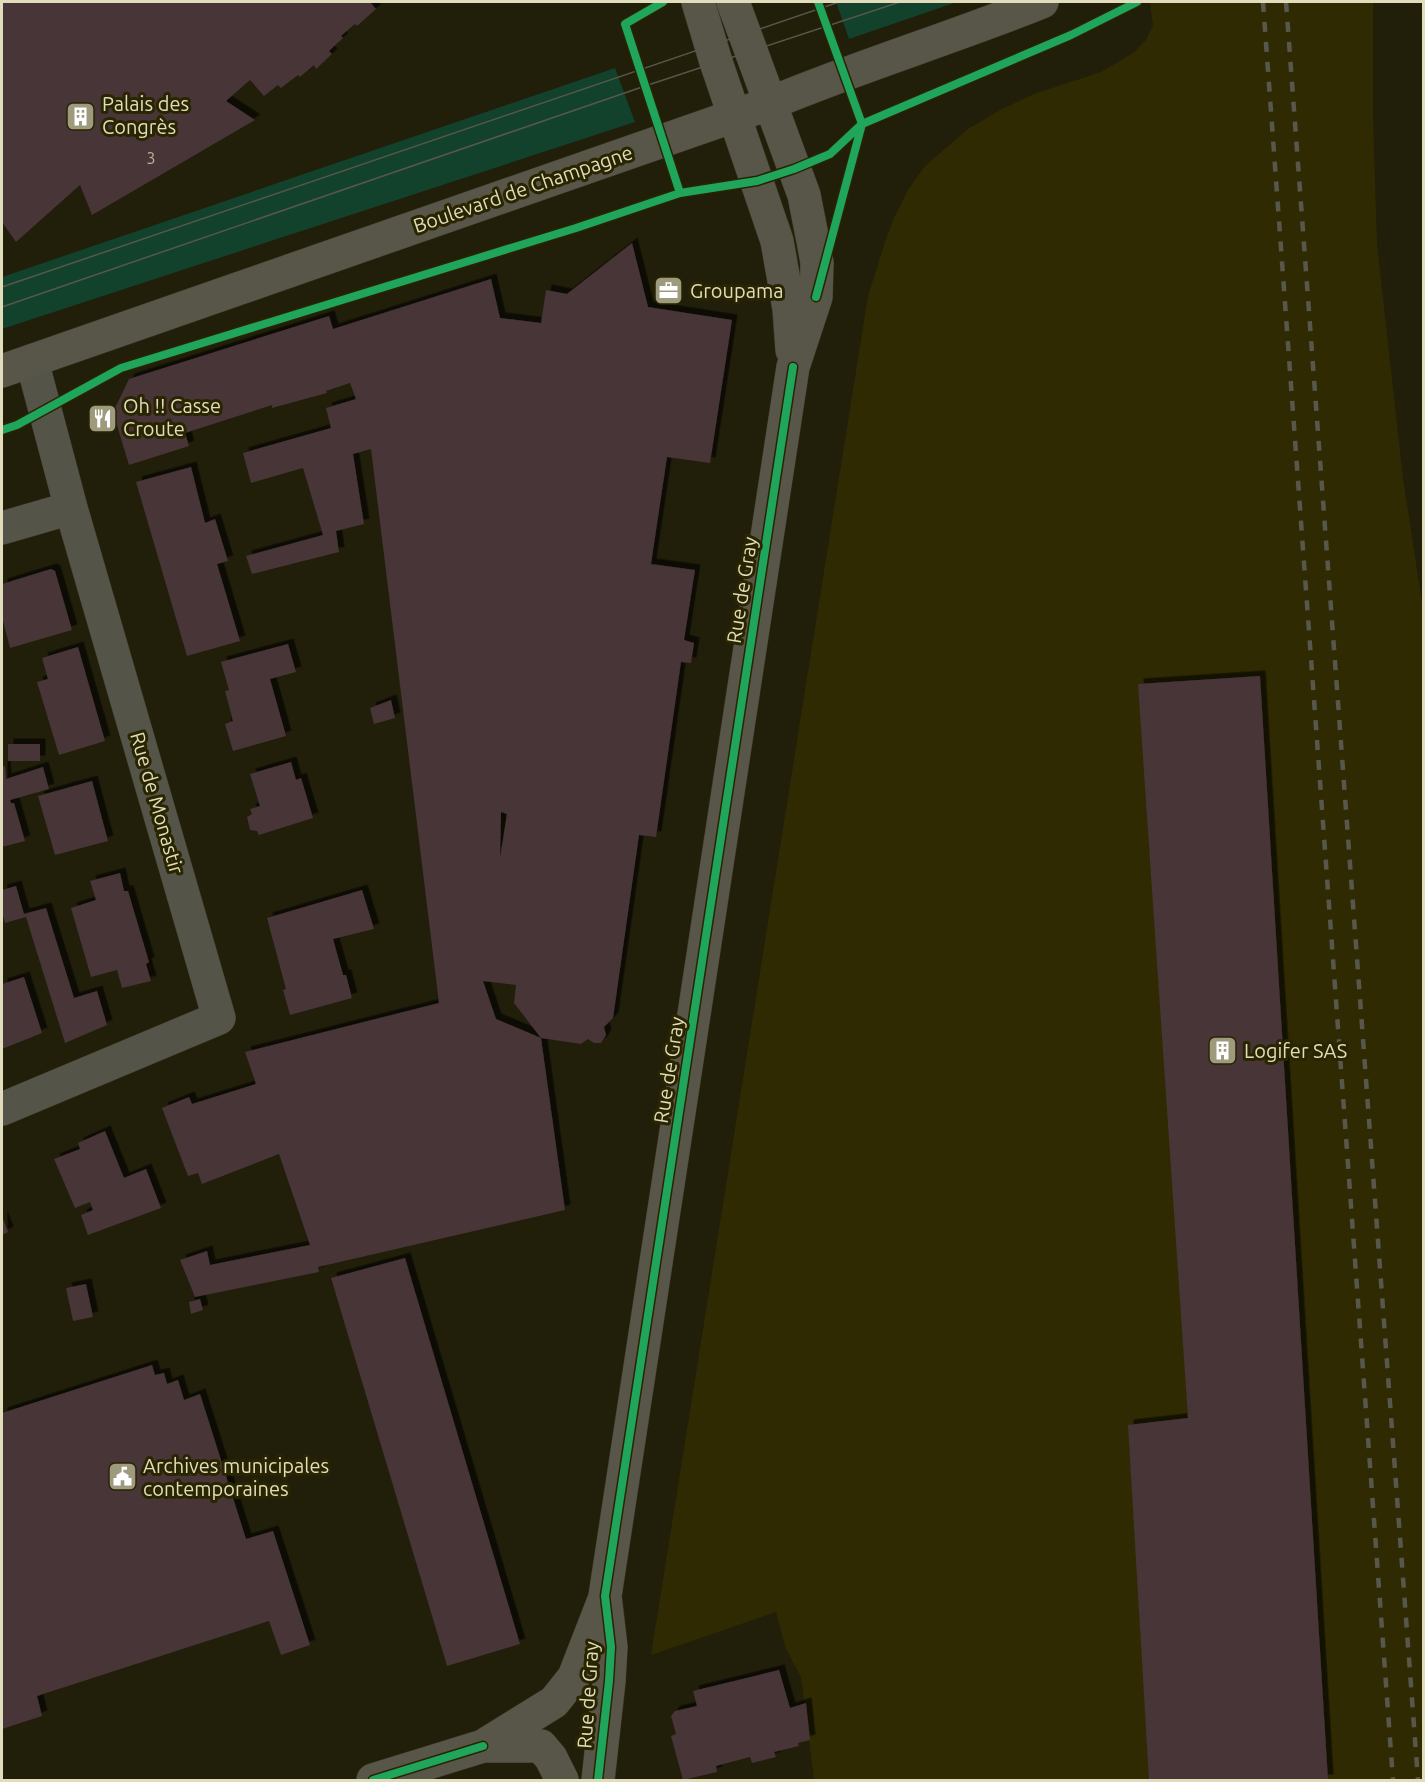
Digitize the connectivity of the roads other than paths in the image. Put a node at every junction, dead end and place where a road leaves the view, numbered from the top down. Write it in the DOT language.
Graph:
graph roads {
  1 [pos="698,2"];
  2 [pos="733,2"];
  3 [pos="1042,2"];
  4 [pos="771,103"];
  5 [pos="734,116"];
  6 [pos="17,366"];
  7 [pos="793,367"];
  8 [pos="71,508"];
  9 [pos="2,528"];
  10 [pos="2,1109"];
  11 [pos="605,1596"];
  12 [pos="483,1746"];
  13 [pos="373,1780"];
  14 [pos="562,1780"];
  15 [pos="598,1780"];
  1 -- 5 [label="main road, Rue de Gray"];
  2 -- 4 [label="main road, Rue de Gray"];
  3 -- 4 [label="main road, Boulevard de Champagne"];
  4 -- 5 [label="main road, Boulevard de Champagne"];
  4 -- 7 [label="main road, Rue de Gray"];
  5 -- 6 [label="main road, Boulevard de Champagne"];
  5 -- 7 [label="main road, Rue de Gray"];
  6 -- 8 [label="street, Rue de Monastir"];
  7 -- 11 [label="main road, Rue de Gray"];
  8 -- 9 [label="street"];
  8 -- 10 [label="street, Rue de Monastir"];
  11 -- 12 [label="main road"];
  11 -- 15 [label="main road, Rue de Gray"];
  12 -- 13 [label="main road"];
  12 -- 14 [label="main road"];
}
